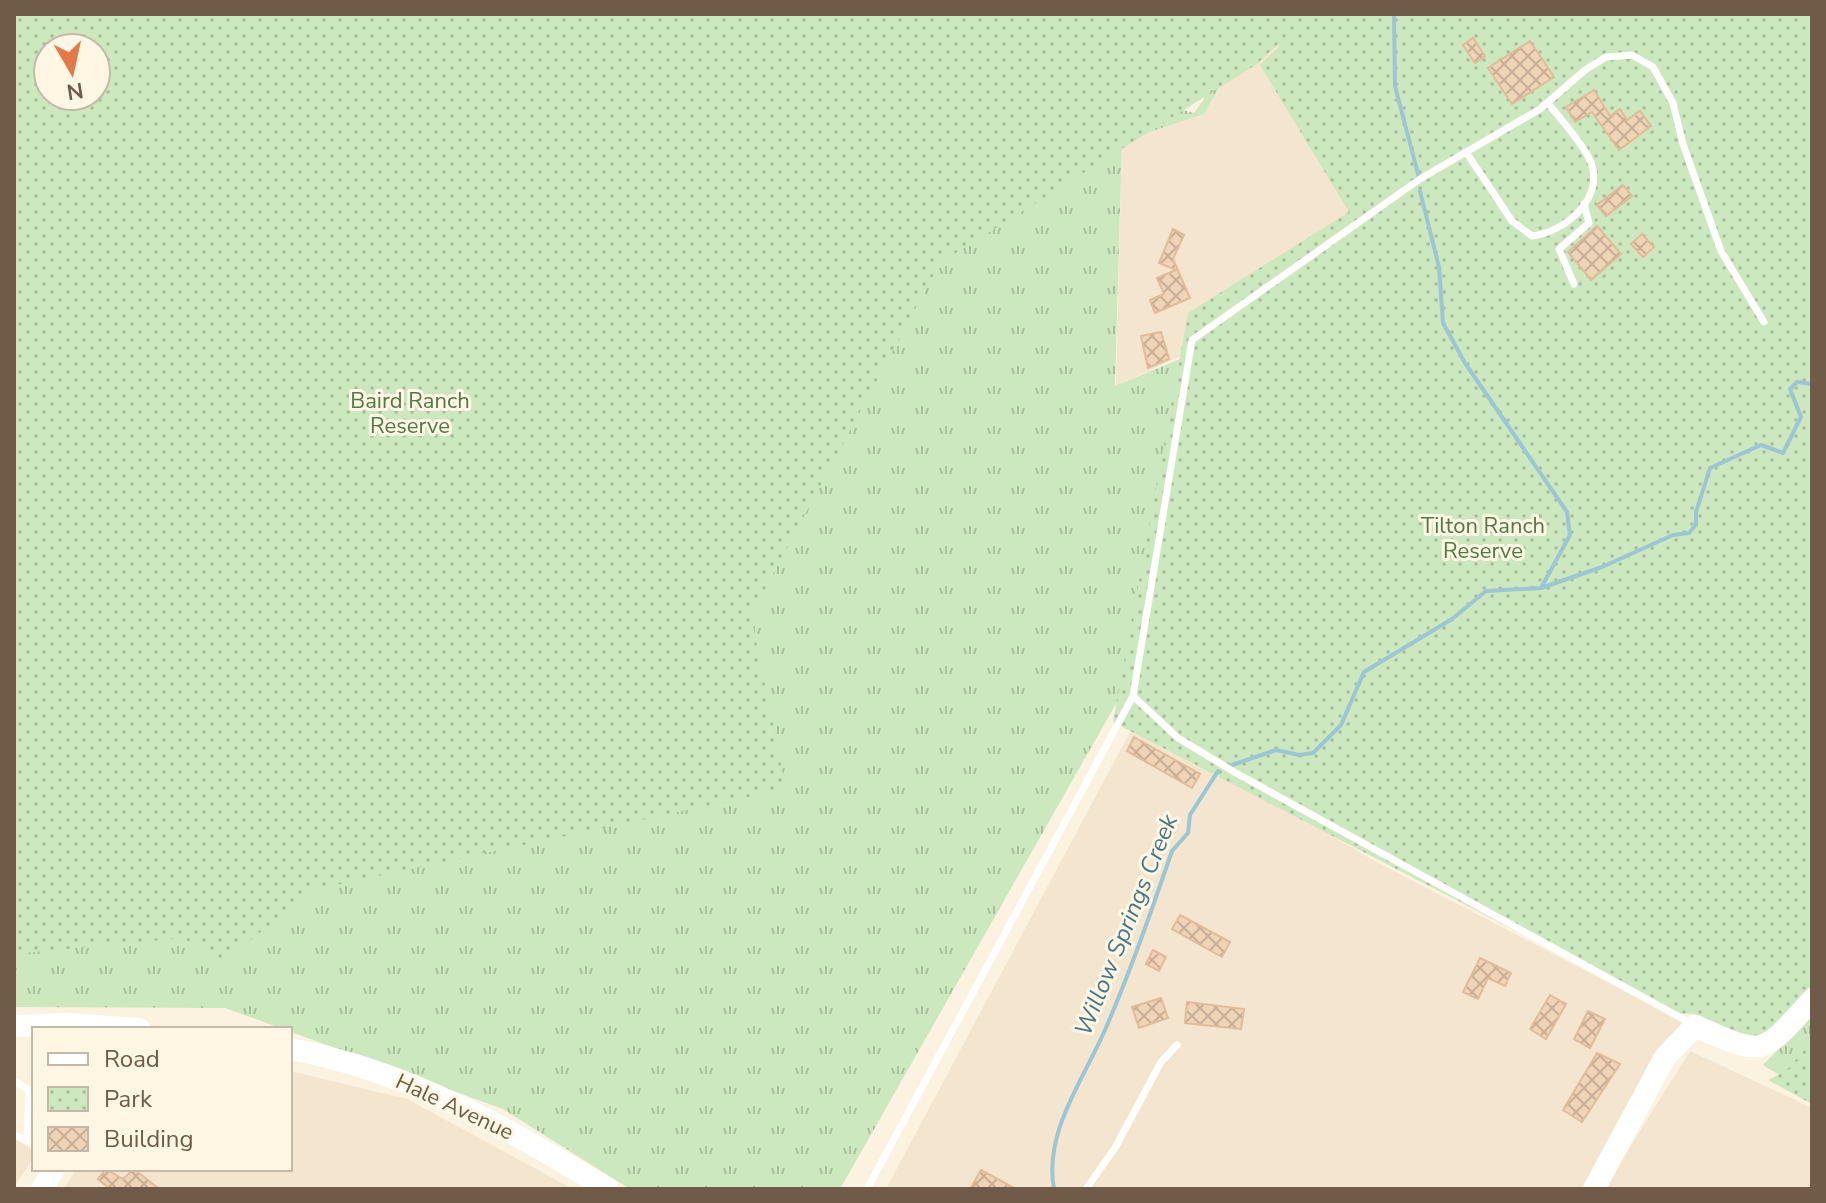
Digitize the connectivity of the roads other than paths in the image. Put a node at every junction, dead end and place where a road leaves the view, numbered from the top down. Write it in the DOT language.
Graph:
graph roads {
  1 [pos="1548,103"];
  2 [pos="1466,152"];
  3 [pos="1584,204"];
  4 [pos="1574,284"];
  5 [pos="1764,322"];
  6 [pos="1133,696"];
  7 [pos="1812,1000"];
  8 [pos="14,1026"];
  9 [pos="1695,1026"];
  10 [pos="60,1027"];
  11 [pos="1177,1045"];
  12 [pos="292,1050"];
  13 [pos="14,1081"];
  14 [pos="14,1135"];
  15 [pos="30,1141"];
  16 [pos="53,1171"];
  17 [pos="42,1189"];
  18 [pos="608,1189"];
  19 [pos="867,1189"];
  20 [pos="1086,1189"];
  21 [pos="1594,1189"];
  1 -- 2 [label="lane"];
  1 -- 3 [label="lane"];
  1 -- 5 [label="lane"];
  2 -- 3 [label="lane"];
  2 -- 6 [label="lane"];
  3 -- 4 [label="lane"];
  6 -- 9 [label="lane"];
  6 -- 19 [label="lane"];
  7 -- 9 [label="main road"];
  8 -- 10 [label="main road"];
  9 -- 21 [label="main road"];
  11 -- 20 [label="lane"];
  12 -- 18 [label="main road, Hale Avenue"];
  13 -- 15 [label="lane"];
  14 -- 15 [label="lane"];
  16 -- 17 [label="main road"];
}
